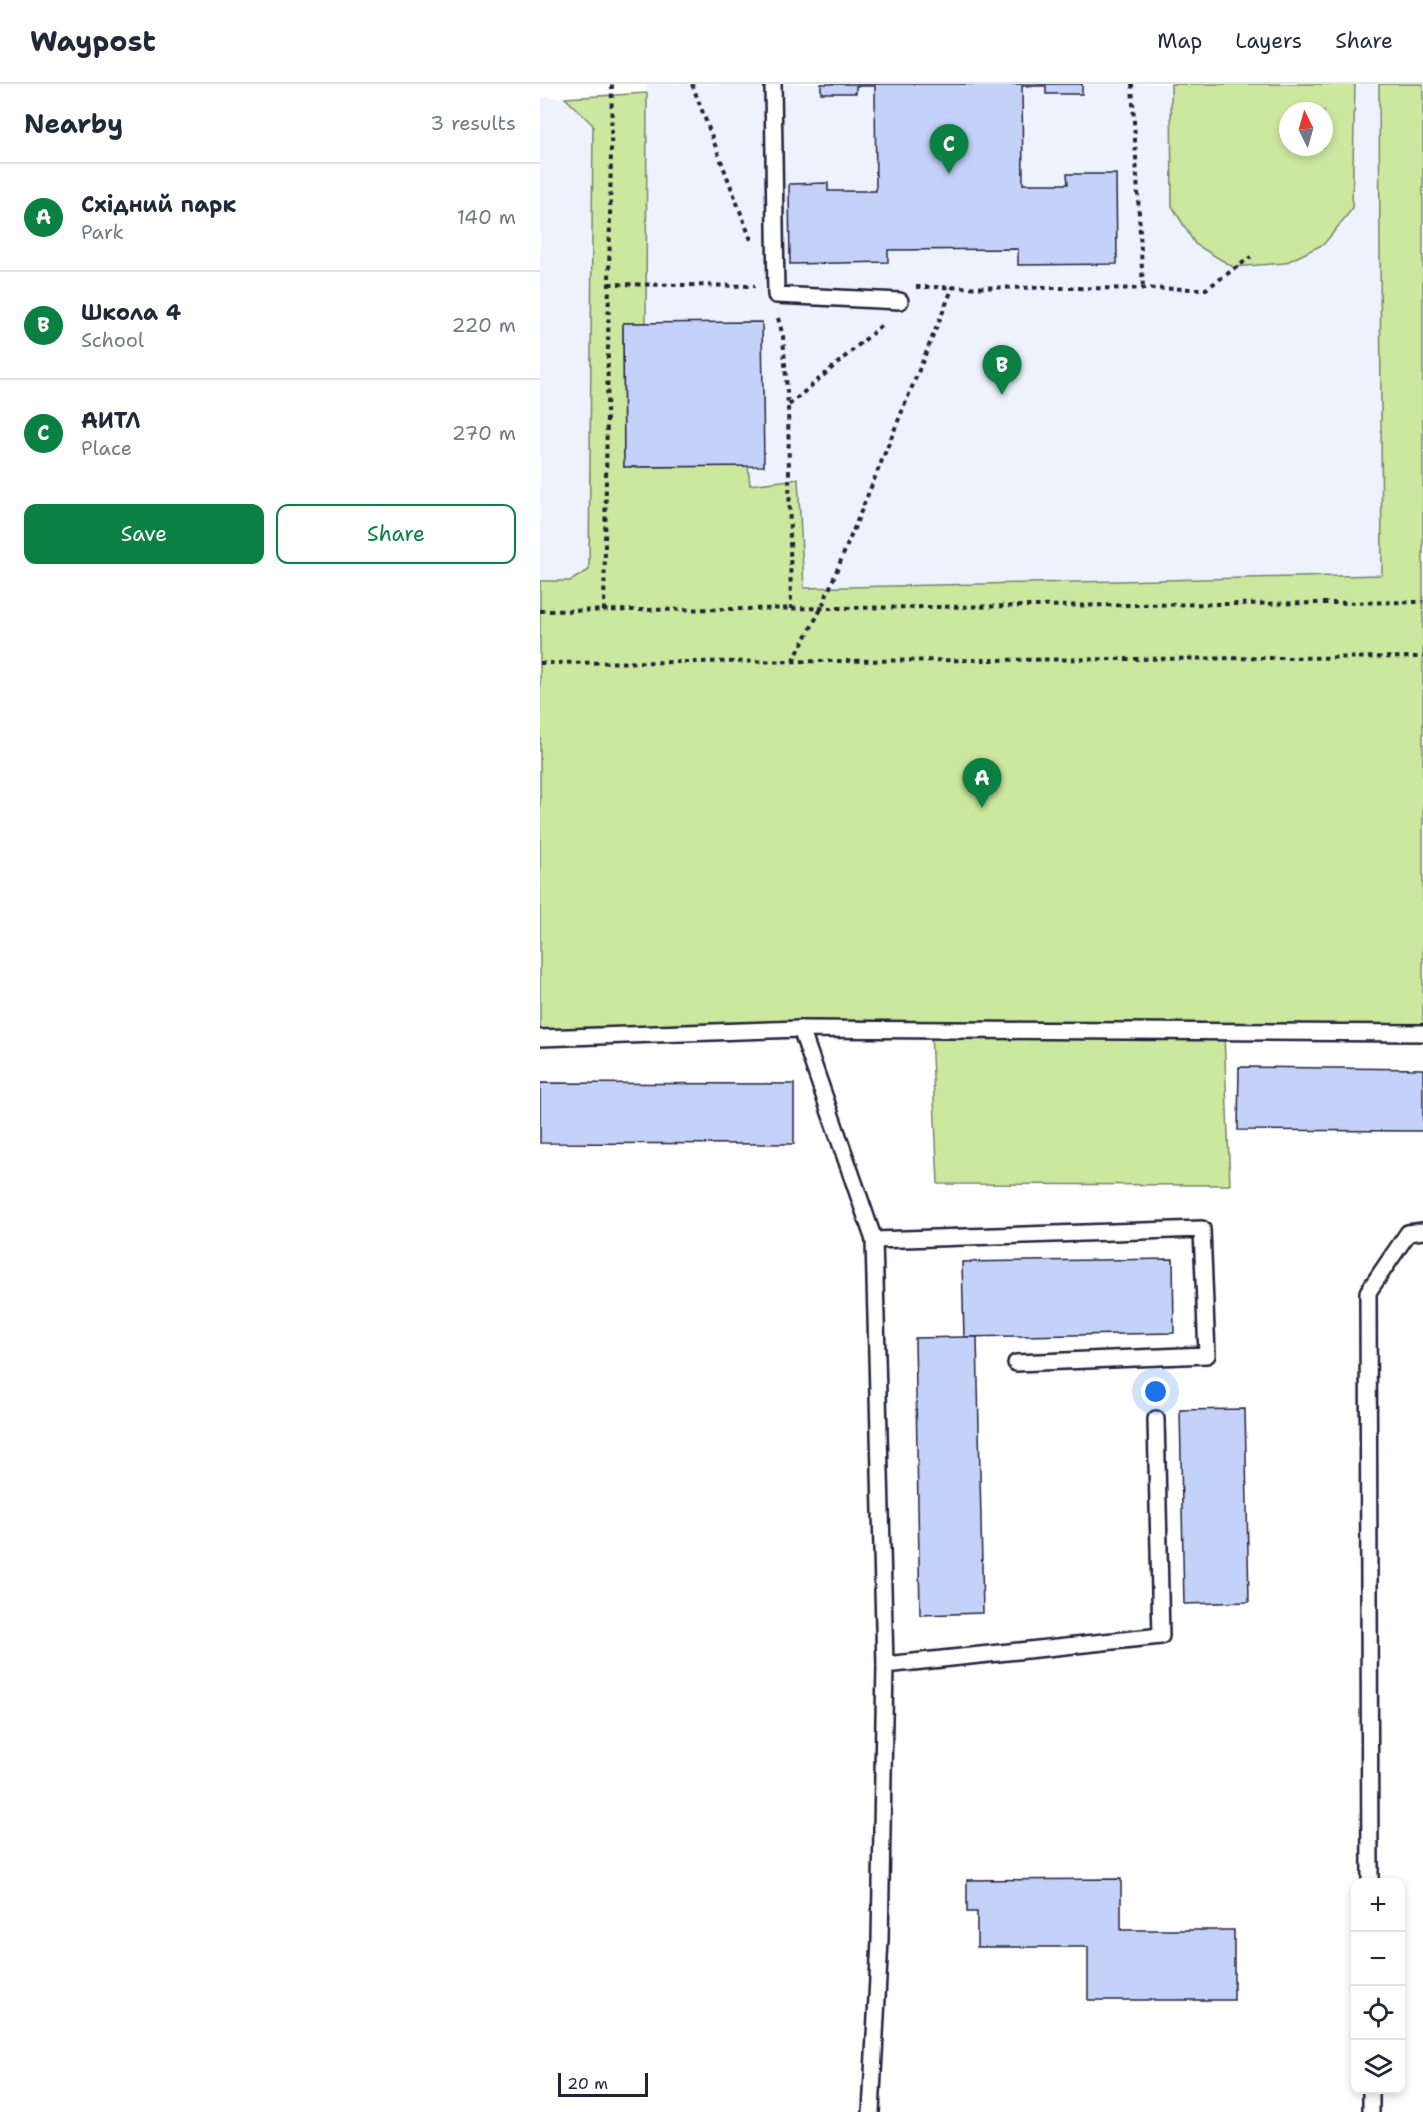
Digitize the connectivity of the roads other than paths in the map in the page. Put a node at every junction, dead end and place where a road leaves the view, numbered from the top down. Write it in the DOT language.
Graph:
graph roads {
  1 [pos="773,84"];
  2 [pos="900,301"];
  3 [pos="801,1029"];
  4 [pos="1423,1033"];
  5 [pos="540,1038"];
  6 [pos="1423,1231"];
  7 [pos="874,1240"];
  8 [pos="1016,1363"];
  9 [pos="1156,1419"];
  10 [pos="885,1665"];
  11 [pos="1370,1878"];
  12 [pos="1371,2094"];
  13 [pos="871,2112"];
  14 [pos="1371,2112"];
  1 -- 2 [label="lane"];
  3 -- 4 [label="lane"];
  3 -- 5 [label="lane"];
  3 -- 7 [label="lane"];
  6 -- 11 [label="lane"];
  7 -- 8 [label="lane"];
  7 -- 10 [label="lane"];
  9 -- 10 [label="lane"];
  10 -- 13 [label="lane"];
  12 -- 14 [label="lane"];
}
